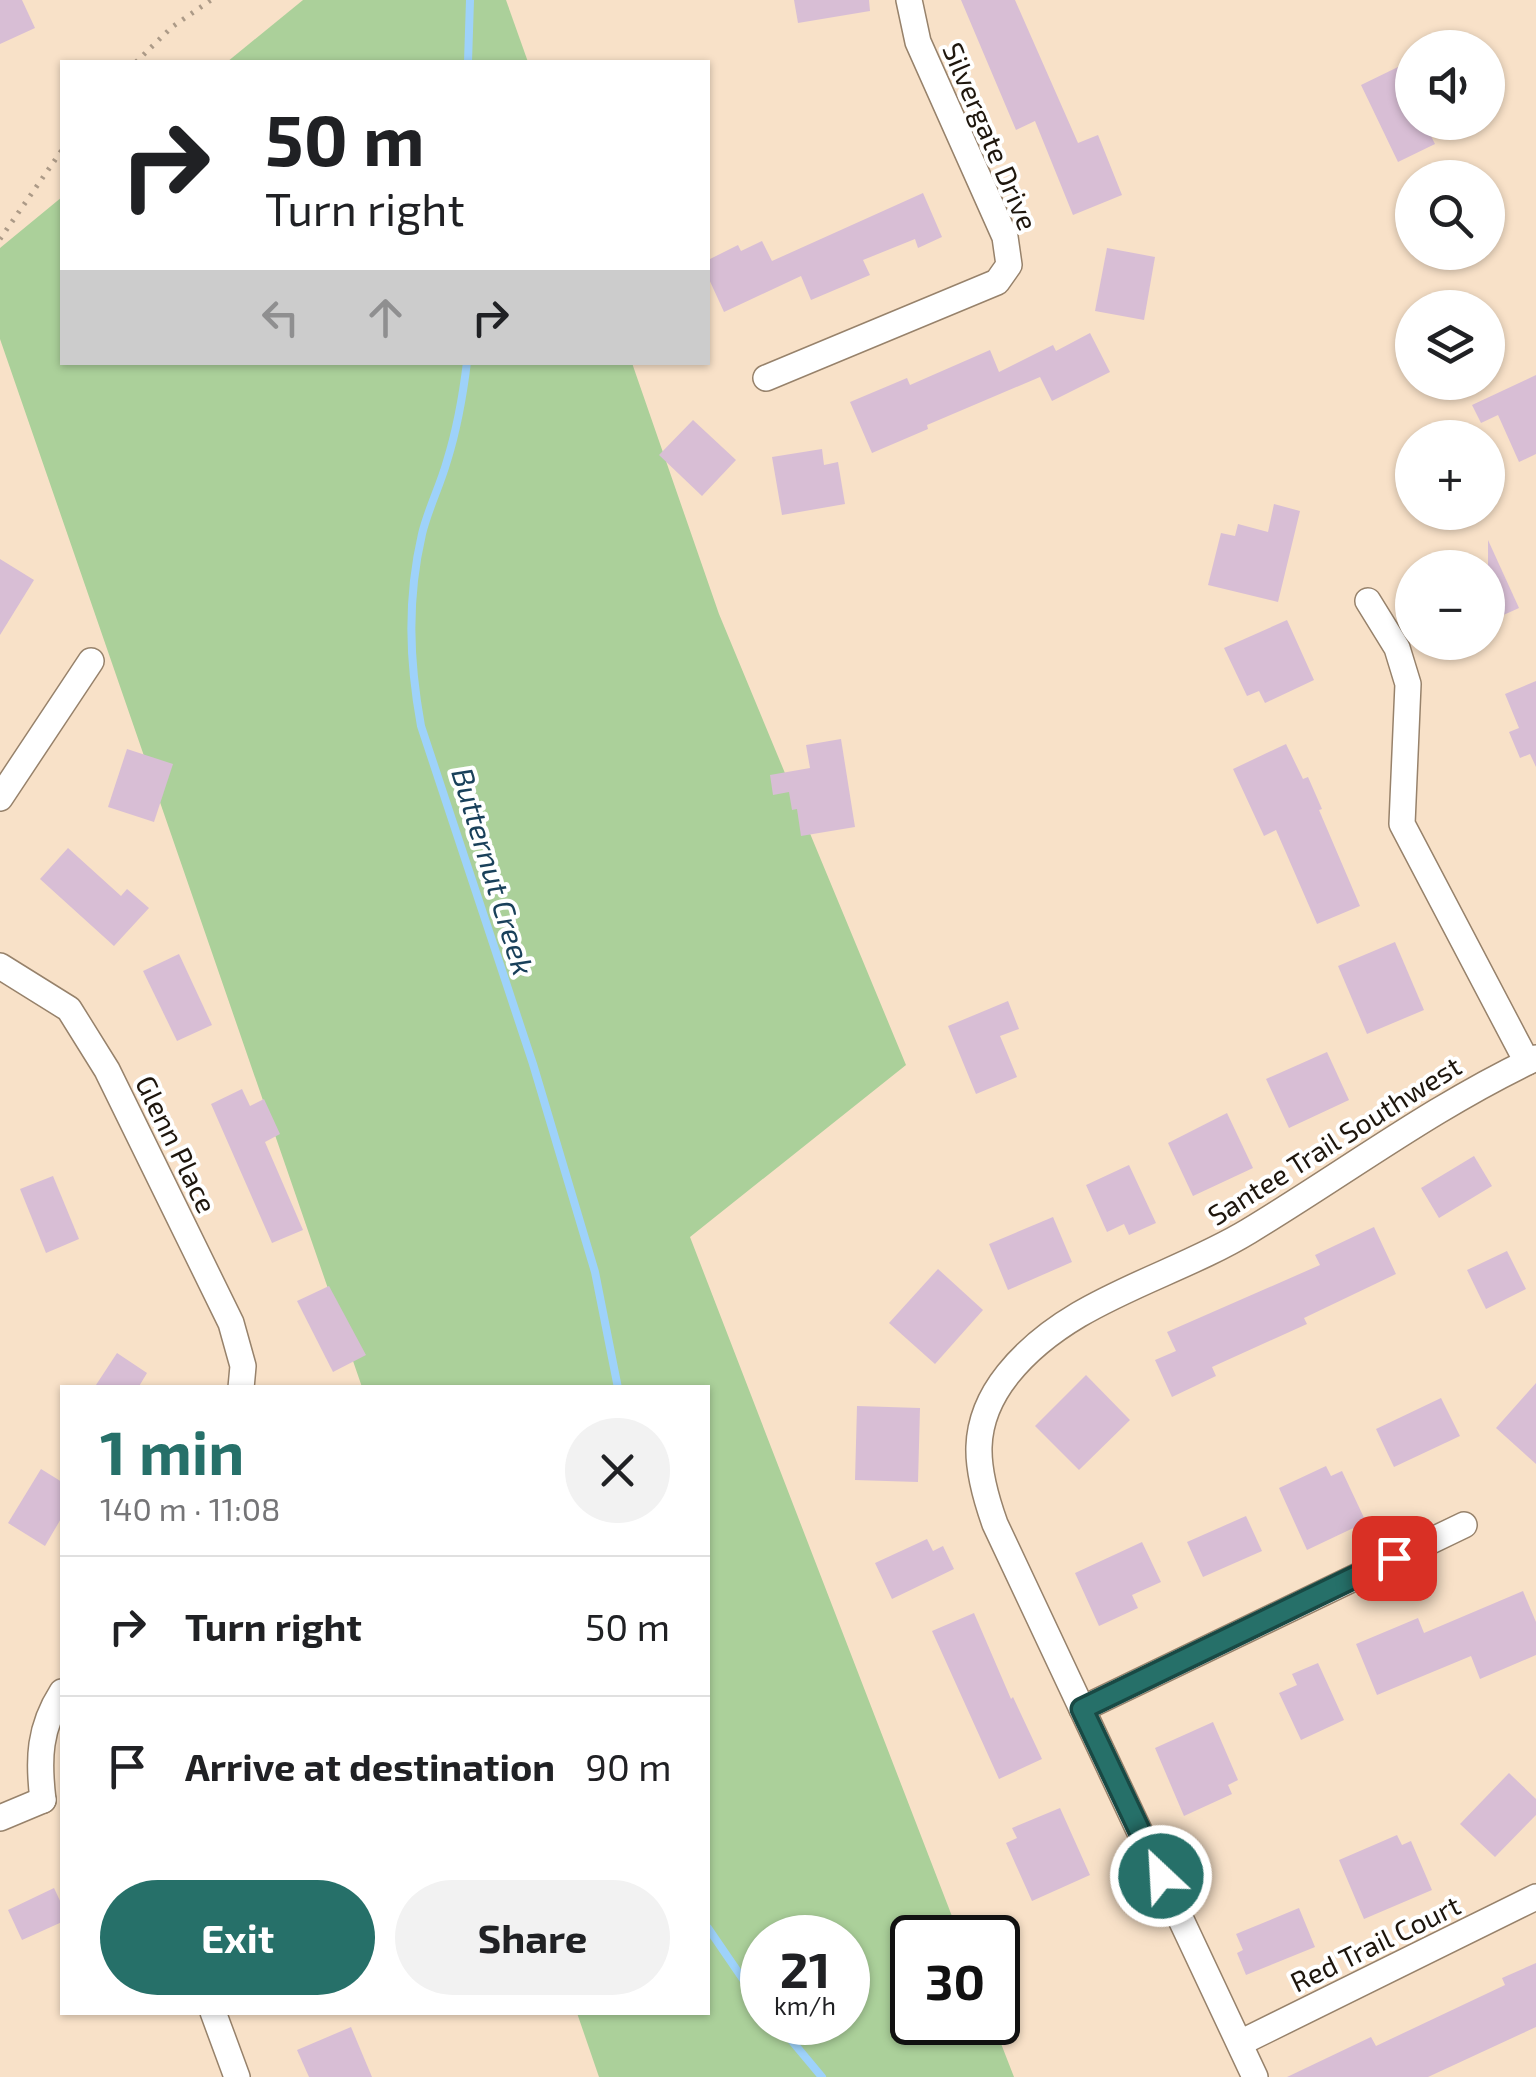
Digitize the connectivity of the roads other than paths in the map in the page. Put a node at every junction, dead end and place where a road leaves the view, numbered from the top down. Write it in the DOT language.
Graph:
graph roads {
  1 [pos="909,0"];
  2 [pos="766,378"];
  3 [pos="1368,601"];
  4 [pos="91,662"];
  5 [pos="0,798"];
  6 [pos="0,966"];
  7 [pos="1532,1060"];
  8 [pos="241,1385"];
  9 [pos="1464,1525"];
  10 [pos="60,1695"];
  11 [pos="1082,1709"];
  12 [pos="53,1808"];
  13 [pos="0,1818"];
  14 [pos="1536,1897"];
  15 [pos="215,2015"];
  16 [pos="1240,2042"];
  17 [pos="237,2077"];
  18 [pos="1255,2077"];
  1 -- 2 [label="street, Silvergate Drive"];
  3 -- 7 [label="street"];
  4 -- 5 [label="street"];
  6 -- 8 [label="street, Glenn Place"];
  7 -- 11 [label="street, Santee Trail Southwest"];
  9 -- 11 [label="street"];
  10 -- 12 [label="street"];
  11 -- 16 [label="street, Santee Trail Southwest"];
  12 -- 13 [label="street"];
  14 -- 16 [label="street, Red Trail Court"];
  15 -- 17 [label="street"];
  16 -- 18 [label="street, Santee Trail Southwest"];
}
